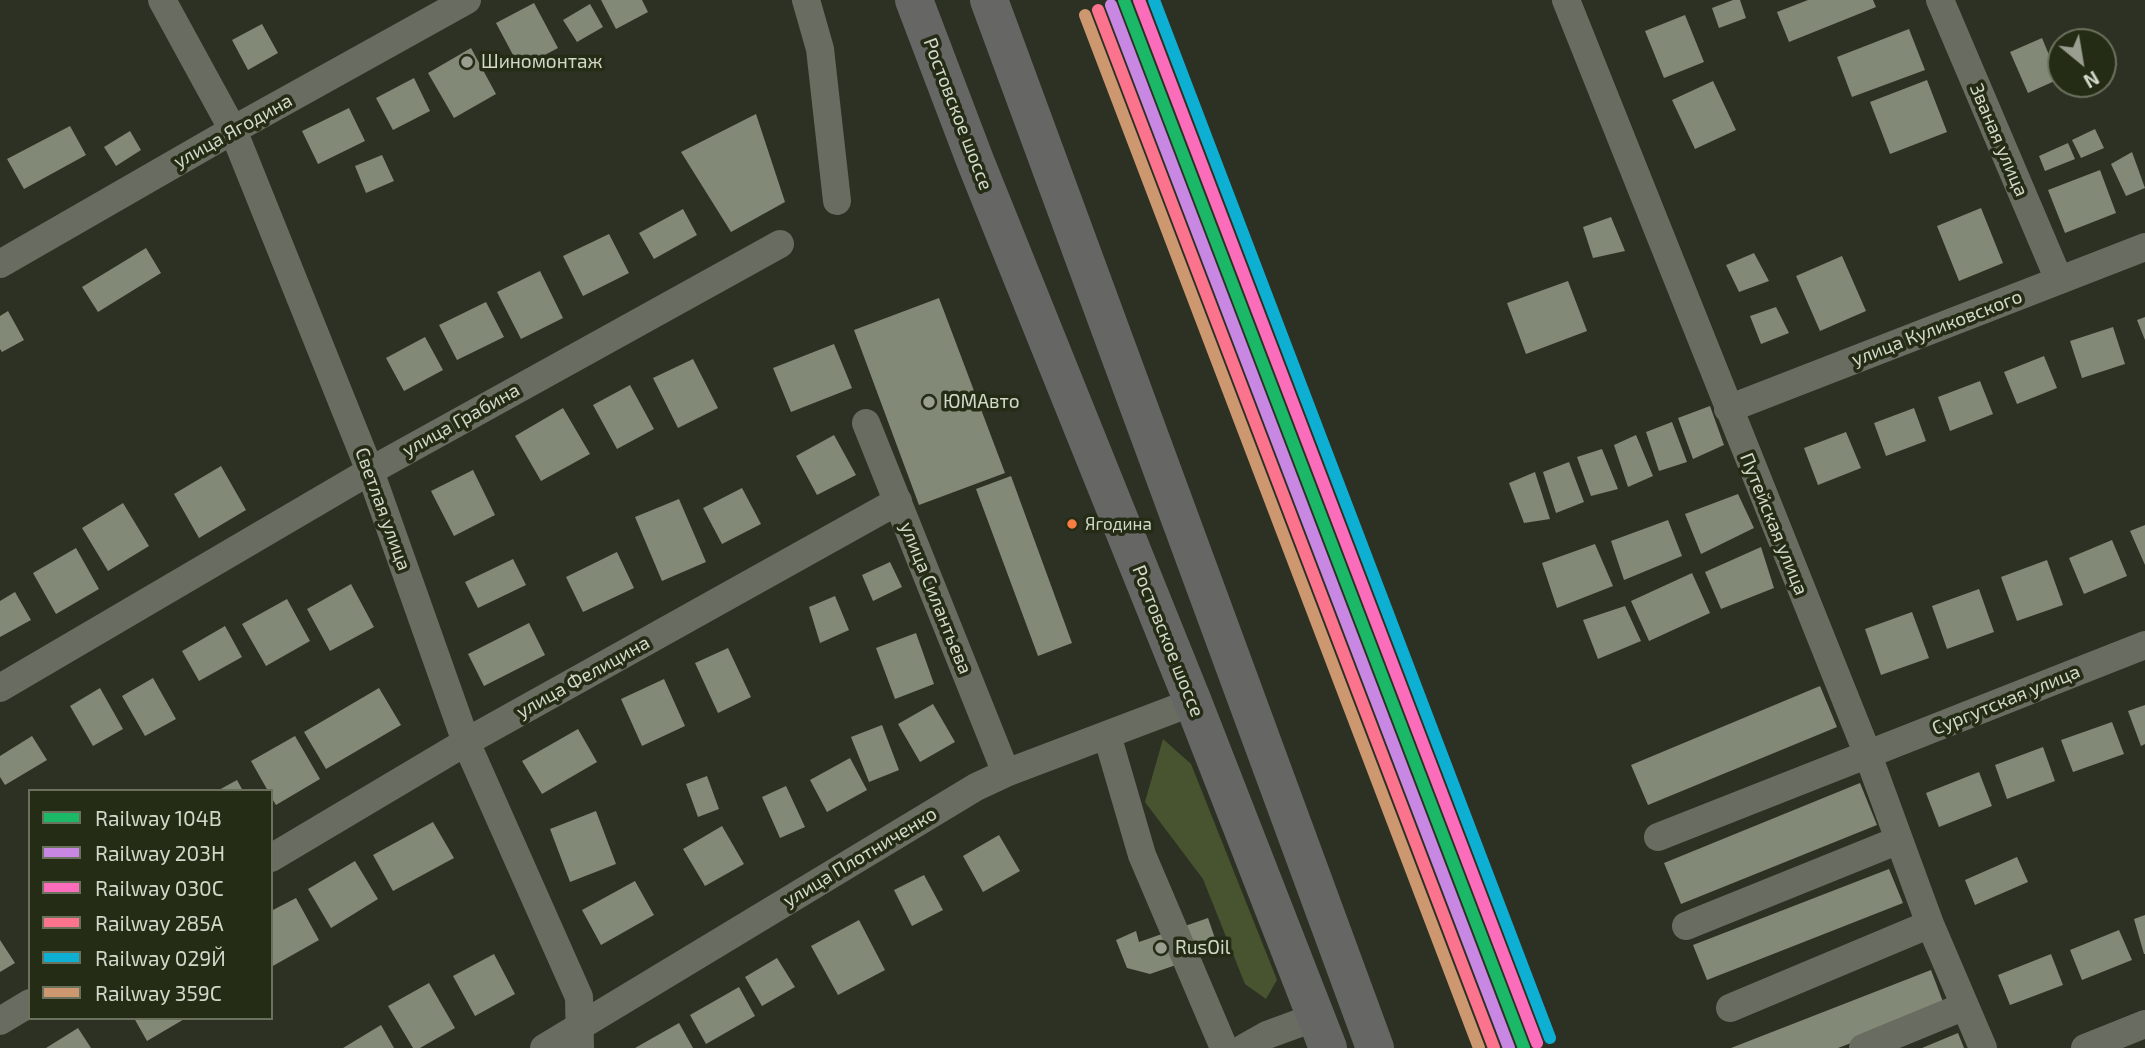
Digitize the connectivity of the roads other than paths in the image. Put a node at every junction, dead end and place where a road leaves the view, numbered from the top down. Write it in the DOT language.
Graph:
graph roads {
  1 [pos="162,0"];
  2 [pos="467,0"];
  3 [pos="806,0"];
  4 [pos="914,0"];
  5 [pos="989,0"];
  6 [pos="1566,0"];
  7 [pos="1940,0"];
  8 [pos="233,130"];
  9 [pos="837,201"];
  10 [pos="780,244"];
  11 [pos="2145,247"];
  12 [pos="0,264"];
  13 [pos="1091,274"];
  14 [pos="2059,280"];
  15 [pos="1031,296"];
  16 [pos="1728,409"];
  17 [pos="866,423"];
  18 [pos="370,471"];
  19 [pos="898,501"];
  20 [pos="2145,645"];
  21 [pos="0,688"];
  22 [pos="1194,702"];
  23 [pos="1107,735"];
  24 [pos="466,742"];
  25 [pos="1868,755"];
  26 [pos="1006,773"];
  27 [pos="1658,837"];
  28 [pos="1899,840"];
  29 [pos="273,857"];
  30 [pos="1930,925"];
  31 [pos="1686,926"];
  32 [pos="28,1004"];
  33 [pos="1965,1006"];
  34 [pos="1730,1008"];
  35 [pos="0,1020"];
  36 [pos="2145,1024"];
  37 [pos="1322,1032"];
  38 [pos="581,1037"];
  39 [pos="544,1048"];
  40 [pos="1224,1048"];
  41 [pos="1244,1048"];
  42 [pos="1375,1048"];
  43 [pos="1863,1048"];
  44 [pos="1983,1048"];
  45 [pos="2085,1048"];
  1 -- 8 [label="street, Светлая улица"];
  2 -- 8 [label="street, улица Ягодина"];
  3 -- 9 [label="street"];
  4 -- 15 [label="highway, Ростовское шоссе"];
  5 -- 13 [label="highway"];
  6 -- 16 [label="street, Путейская улица"];
  7 -- 14 [label="street, Званая улица"];
  8 -- 12 [label="street, улица Ягодина"];
  8 -- 18 [label="street, Светлая улица"];
  10 -- 18 [label="street, улица Грабина"];
  11 -- 14 [label="street, улица Куликовского"];
  13 -- 15 [label="highway"];
  13 -- 42 [label="highway"];
  14 -- 16 [label="street, улица Куликовского"];
  15 -- 22 [label="highway, Ростовское шоссе"];
  16 -- 25 [label="street, Путейская улица"];
  17 -- 19 [label="street, улица Силантьева"];
  18 -- 21 [label="street, улица Грабина"];
  18 -- 24 [label="street, Светлая улица"];
  19 -- 24 [label="street, улица Фелицина"];
  19 -- 26 [label="street, улица Силантьева"];
  20 -- 25 [label="street, Сургутская улица"];
  22 -- 23 [label="street, улица Плотниченко"];
  22 -- 37 [label="highway, Ростовское шоссе"];
  23 -- 26 [label="street, улица Плотниченко"];
  23 -- 40 [label="street"];
  24 -- 29 [label="street, улица Фелицина"];
  24 -- 38 [label="street, Светлая улица"];
  25 -- 27 [label="street, Сургутская улица"];
  25 -- 28 [label="street, Путейская улица"];
  26 -- 38 [label="street, улица Плотниченко"];
  28 -- 30 [label="street, Путейская улица"];
  28 -- 31 [label="street"];
  30 -- 33 [label="street, Путейская улица"];
  30 -- 34 [label="street"];
  32 -- 35 [label="street"];
  33 -- 43 [label="street"];
  33 -- 44 [label="street, Путейская улица"];
  36 -- 45 [label="street"];
  37 -- 41 [label="street"];
  38 -- 39 [label="street, улица Плотниченко"];
}
